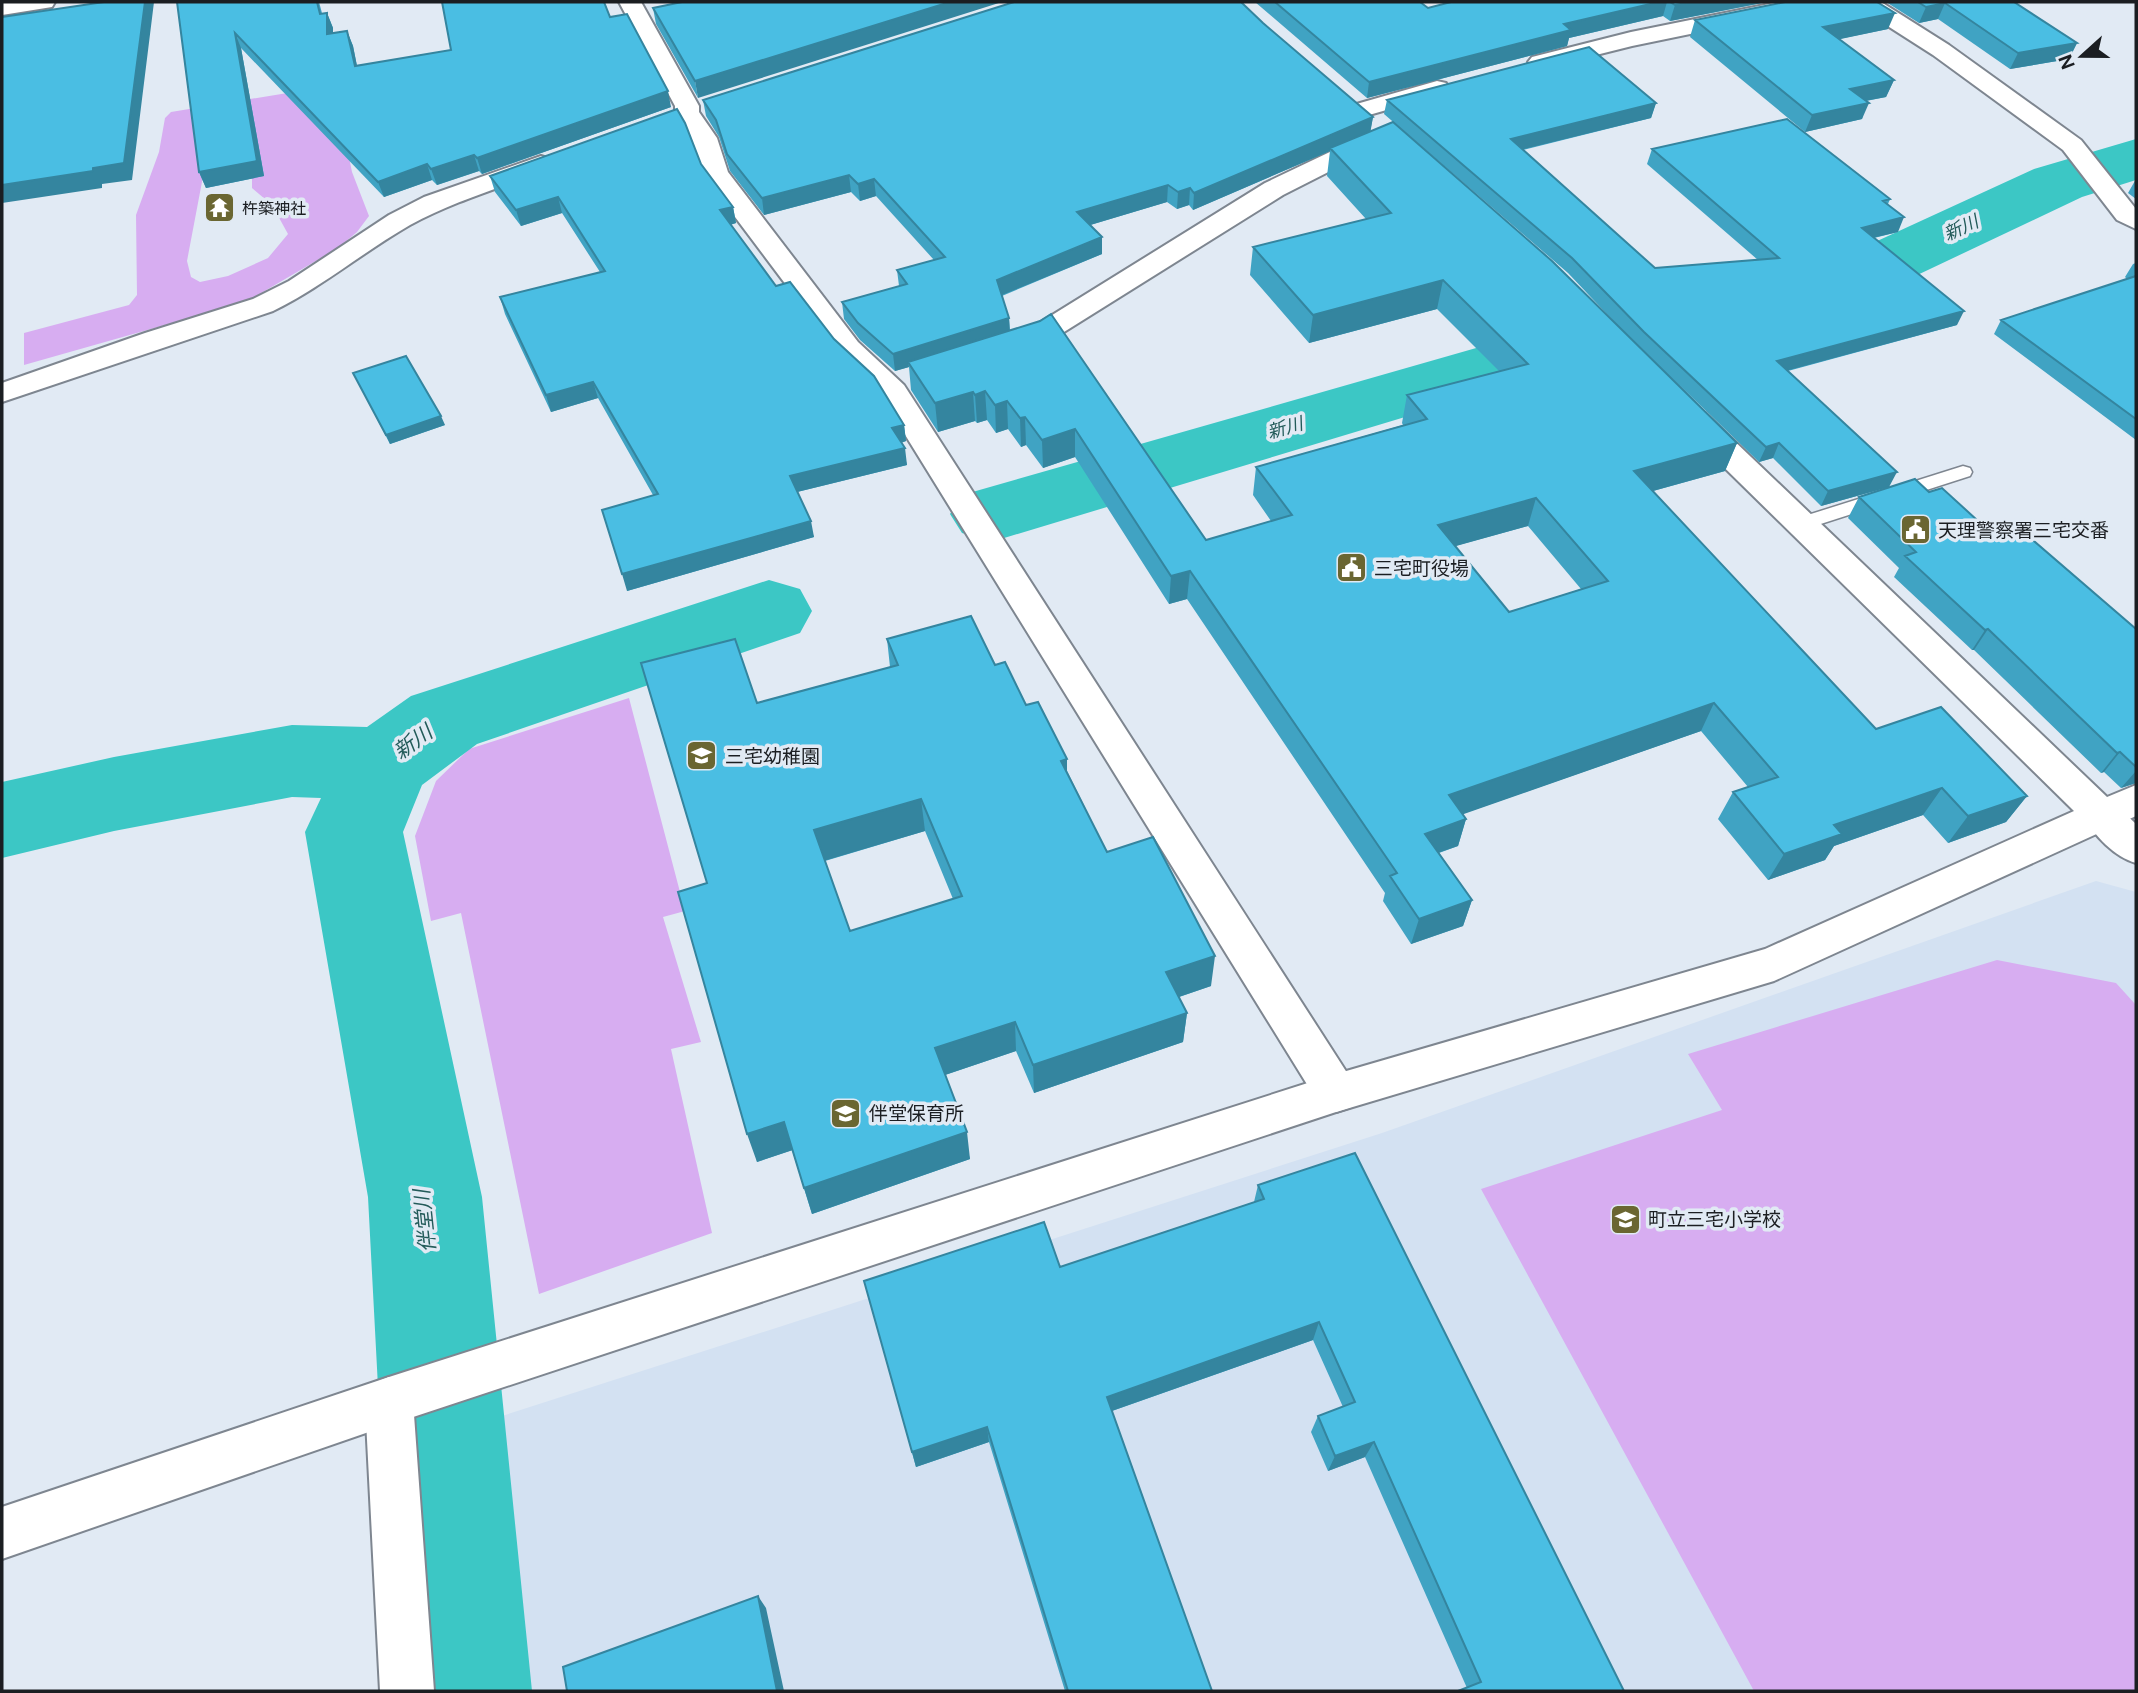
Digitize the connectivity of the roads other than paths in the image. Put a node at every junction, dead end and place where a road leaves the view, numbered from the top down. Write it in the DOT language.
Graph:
graph roads {
  1 [pos="44,2"];
  2 [pos="630,2"];
  3 [pos="1811,2"];
  4 [pos="1866,2"];
  5 [pos="2,8"];
  6 [pos="1524,66"];
  7 [pos="1457,83"];
  8 [pos="1341,92"];
  9 [pos="714,104"];
  10 [pos="1362,110"];
  11 [pos="674,117"];
  12 [pos="560,158"];
  13 [pos="2136,221"];
  14 [pos="992,353"];
  15 [pos="2,393"];
  16 [pos="1676,402"];
  17 [pos="1963,472"];
  18 [pos="1802,524"];
  19 [pos="2119,808"];
  20 [pos="2136,848"];
  21 [pos="1336,1093"];
  22 [pos="407,1395"];
  23 [pos="2,1533"];
  24 [pos="407,1691"];
  1 -- 5 [label="street"];
  2 -- 11 [label="street"];
  3 -- 6 [label="street"];
  4 -- 13 [label="street"];
  7 -- 10 [label="street"];
  8 -- 10 [label="street"];
  9 -- 11 [label="street"];
  10 -- 14 [label="street"];
  11 -- 21 [label="street"];
  12 -- 15 [label="street"];
  16 -- 18 [label="street"];
  17 -- 18 [label="lane"];
  18 -- 19 [label="street"];
  19 -- 20 [label="street"];
  19 -- 21 [label="street"];
  21 -- 22 [label="street"];
  22 -- 23 [label="street"];
  22 -- 24 [label="street"];
}
